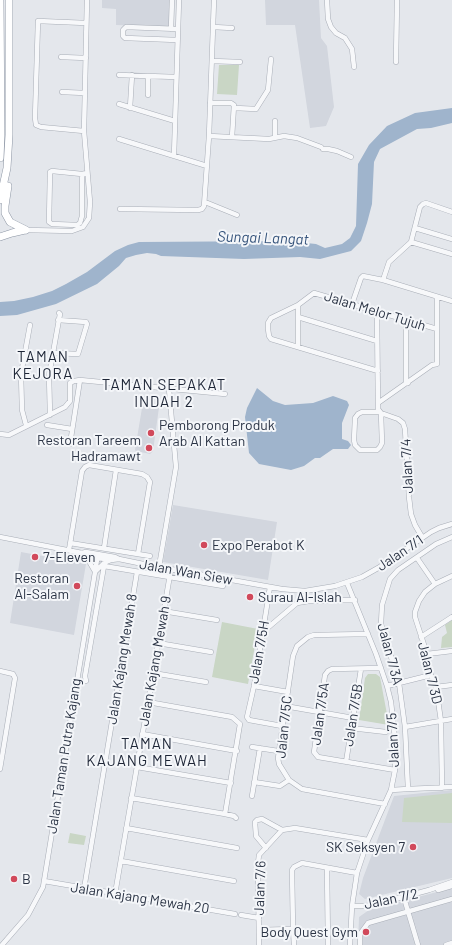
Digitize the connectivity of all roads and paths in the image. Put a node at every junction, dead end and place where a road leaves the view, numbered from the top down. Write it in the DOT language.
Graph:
graph roads {
  1 [pos="0,0"];
  2 [pos="9,0"];
  3 [pos="87,0"];
  4 [pos="172,0"];
  5 [pos="179,0"];
  6 [pos="214,0"];
  7 [pos="327,0"];
  8 [pos="397,0"];
  9 [pos="86,23"];
  10 [pos="213,27"];
  11 [pos="232,28"];
  12 [pos="171,29"];
  13 [pos="178,29"];
  14 [pos="177,40"];
  15 [pos="61,57"];
  16 [pos="86,58"];
  17 [pos="271,59"];
  18 [pos="212,61"];
  19 [pos="240,62"];
  20 [pos="396,62"];
  21 [pos="354,67"];
  22 [pos="119,75"];
  23 [pos="132,75"];
  24 [pos="148,76"];
  25 [pos="176,78"];
  26 [pos="62,92"];
  27 [pos="85,93"];
  28 [pos="148,95"];
  29 [pos="119,104"];
  30 [pos="210,104"];
  31 [pos="130,108"];
  32 [pos="235,108"];
  33 [pos="175,121"];
  34 [pos="275,121"];
  35 [pos="84,131"];
  36 [pos="209,136"];
  37 [pos="232,137"];
  38 [pos="275,137"];
  39 [pos="1,138"];
  40 [pos="119,140"];
  41 [pos="174,156"];
  42 [pos="351,157"];
  43 [pos="0,158"];
  44 [pos="207,166"];
  45 [pos="6,168"];
  46 [pos="84,173"];
  47 [pos="0,200"];
  48 [pos="205,202"];
  49 [pos="120,209"];
  50 [pos="452,212"];
  51 [pos="237,215"];
  52 [pos="415,228"];
  53 [pos="26,230"];
  54 [pos="0,238"];
  55 [pos="452,239"];
  56 [pos="411,242"];
  57 [pos="452,254"];
  58 [pos="383,280"];
  59 [pos="437,297"];
  60 [pos="452,301"];
  61 [pos="352,304"];
  62 [pos="298,305"];
  63 [pos="377,311"];
  64 [pos="59,312"];
  65 [pos="298,317"];
  66 [pos="58,320"];
  67 [pos="406,320"];
  68 [pos="30,325"];
  69 [pos="437,329"];
  70 [pos="378,341"];
  71 [pos="298,347"];
  72 [pos="53,353"];
  73 [pos="378,371"];
  74 [pos="80,380"];
  75 [pos="408,383"];
  76 [pos="169,388"];
  77 [pos="225,394"];
  78 [pos="378,403"];
  79 [pos="380,411"];
  80 [pos="50,415"];
  81 [pos="26,425"];
  82 [pos="47,425"];
  83 [pos="72,429"];
  84 [pos="0,434"];
  85 [pos="70,444"];
  86 [pos="116,470"];
  87 [pos="452,524"];
  88 [pos="0,537"];
  89 [pos="422,537"];
  90 [pos="452,538"];
  91 [pos="70,543"];
  92 [pos="104,548"];
  93 [pos="69,550"];
  94 [pos="84,554"];
  95 [pos="138,554"];
  96 [pos="98,556"];
  97 [pos="150,556"];
  98 [pos="417,558"];
  99 [pos="119,559"];
  100 [pos="111,560"];
  101 [pos="159,567"];
  102 [pos="171,569"];
  103 [pos="95,572"];
  104 [pos="137,572"];
  105 [pos="452,576"];
  106 [pos="169,577"];
  107 [pos="348,583"];
  108 [pos="435,584"];
  109 [pos="223,586"];
  110 [pos="270,587"];
  111 [pos="355,600"];
  112 [pos="163,611"];
  113 [pos="452,617"];
  114 [pos="217,620"];
  115 [pos="264,631"];
  116 [pos="368,634"];
  117 [pos="422,637"];
  118 [pos="158,643"];
  119 [pos="452,651"];
  120 [pos="211,652"];
  121 [pos="427,654"];
  122 [pos="381,668"];
  123 [pos="361,669"];
  124 [pos="0,671"];
  125 [pos="153,673"];
  126 [pos="431,675"];
  127 [pos="86,681"];
  128 [pos="206,682"];
  129 [pos="399,683"];
  130 [pos="452,685"];
  131 [pos="254,686"];
  132 [pos="387,686"];
  133 [pos="436,687"];
  134 [pos="288,692"];
  135 [pos="148,702"];
  136 [pos="285,706"];
  137 [pos="319,712"];
  138 [pos="353,718"];
  139 [pos="452,719"];
  140 [pos="441,721"];
  141 [pos="282,726"];
  142 [pos="405,727"];
  143 [pos="351,728"];
  144 [pos="386,732"];
  145 [pos="142,734"];
  146 [pos="252,747"];
  147 [pos="260,748"];
  148 [pos="237,751"];
  149 [pos="278,751"];
  150 [pos="1,758"];
  151 [pos="346,762"];
  152 [pos="137,767"];
  153 [pos="0,769"];
  154 [pos="395,770"];
  155 [pos="289,780"];
  156 [pos="254,782"];
  157 [pos="231,783"];
  158 [pos="452,787"];
  159 [pos="442,788"];
  160 [pos="408,789"];
  161 [pos="391,790"];
  162 [pos="252,796"];
  163 [pos="131,798"];
  164 [pos="385,804"];
  165 [pos="225,814"];
  166 [pos="236,818"];
  167 [pos="126,828"];
  168 [pos="282,830"];
  169 [pos="368,840"];
  170 [pos="237,848"];
  171 [pos="266,848"];
  172 [pos="121,861"];
  173 [pos="327,868"];
  174 [pos="357,873"];
  175 [pos="44,881"];
  176 [pos="234,881"];
  177 [pos="452,882"];
  178 [pos="452,886"];
  179 [pos="84,889"];
  180 [pos="429,890"];
  181 [pos="115,894"];
  182 [pos="404,898"];
  183 [pos="452,899"];
  184 [pos="352,906"];
  185 [pos="408,911"];
  186 [pos="236,914"];
  187 [pos="241,915"];
  188 [pos="259,918"];
  189 [pos="293,929"];
  190 [pos="259,930"];
  191 [pos="452,943"];
  192 [pos="2,945"];
  193 [pos="259,945"];
  194 [pos="294,945"];
  195 [pos="328,945"];
  196 [pos="350,945"];
  197 [pos="360,945"];
  198 [pos="418,945"];
  199 [pos="446,945"];
  1 -- 39 [label="highway"];
  2 -- 45 [label="highway"];
  3 -- 9 [label="street"];
  4 -- 12 [label="street"];
  5 -- 13 [label="street"];
  6 -- 10 [label="street"];
  7 -- 21 [label="street"];
  8 -- 20 [label="street"];
  9 -- 16 [label="street"];
  9 -- 35 [label="street"];
  10 -- 11 [label="street"];
  10 -- 18 [label="street"];
  12 -- 13 [label="street"];
  12 -- 14 [label="street"];
  13 -- 14 [label="street"];
  14 -- 25 [label="street"];
  15 -- 16 [label="street"];
  16 -- 27 [label="street"];
  17 -- 32 [label="street"];
  18 -- 19 [label="street"];
  18 -- 30 [label="street"];
  22 -- 23 [label="street"];
  23 -- 24 [label="street"];
  23 -- 31 [label="street"];
  24 -- 25 [label="street"];
  24 -- 28 [label="street"];
  25 -- 33 [label="street"];
  26 -- 27 [label="street"];
  27 -- 35 [label="street"];
  29 -- 31 [label="street"];
  30 -- 32 [label="street"];
  30 -- 36 [label="street"];
  31 -- 33 [label="street"];
  32 -- 37 [label="street"];
  33 -- 41 [label="street"];
  34 -- 38 [label="street"];
  35 -- 46 [label="street"];
  36 -- 37 [label="street"];
  36 -- 44 [label="street"];
  37 -- 38 [label="street"];
  38 -- 42 [label="street"];
  39 -- 43 [label="highway"];
  40 -- 41 [label="street"];
  41 -- 44 [label="street"];
  44 -- 48 [label="street"];
  45 -- 47 [label="highway"];
  45 -- 53 [label="highway"];
  46 -- 46 [label="street"];
  46 -- 53 [label="street"];
  48 -- 49 [label="street"];
  48 -- 51 [label="street"];
  50 -- 52 [label="street"];
  52 -- 55 [label="street"];
  52 -- 56 [label="street"];
  53 -- 54 [label="highway"];
  56 -- 57 [label="street"];
  56 -- 58 [label="street"];
  58 -- 59 [label="street"];
  58 -- 61 [label="street"];
  59 -- 60 [label="street"];
  59 -- 69 [label="street"];
  61 -- 62 [label="street, Jalan Melor Tujuh"];
  61 -- 63 [label="street, Jalan Melor Tujuh"];
  62 -- 65 [label="street"];
  62 -- 71 [label="street"];
  63 -- 67 [label="street, Jalan Melor Tujuh"];
  63 -- 70 [label="street"];
  64 -- 66 [label="street"];
  65 -- 70 [label="street"];
  65 -- 71 [label="street"];
  66 -- 72 [label="street"];
  66 -- 72 [label="street"];
  67 -- 69 [label="street, Jalan Melor Tujuh"];
  67 -- 75 [label="street"];
  68 -- 81 [label="street"];
  69 -- 75 [label="street"];
  70 -- 73 [label="street"];
  71 -- 73 [label="street"];
  72 -- 80 [label="street"];
  73 -- 78 [label="street"];
  74 -- 76 [label="street"];
  74 -- 80 [label="street"];
  74 -- 83 [label="street"];
  75 -- 78 [label="street"];
  76 -- 77 [label="street"];
  76 -- 101 [label="street"];
  78 -- 79 [label="street"];
  79 -- 79 [label="street"];
  79 -- 89 [label="street, Jalan 7/4"];
  80 -- 81 [label="street"];
  81 -- 84 [label="street"];
  82 -- 83 [label="street"];
  83 -- 85 [label="street"];
  86 -- 91 [label="street"];
  86 -- 92 [label="street"];
  86 -- 95 [label="street"];
  87 -- 89 [label="street, Jalan 7/1"];
  88 -- 93 [label="street, Jalan Wan Siew"];
  89 -- 107 [label="street, Jalan 7/1"];
  90 -- 98 [label="street, Jalan 7/3A"];
  91 -- 92 [label="street"];
  91 -- 93 [label="street"];
  92 -- 95 [label="street"];
  93 -- 94 [label="street, Jalan Wan Siew"];
  94 -- 96 [label="street, Jalan Wan Siew"];
  94 -- 103 [label="street"];
  95 -- 97 [label="street"];
  96 -- 99 [label="street, Jalan Wan Siew"];
  96 -- 100 [label="street, Jalan Wan Siew"];
  96 -- 103 [label="street, Jalan Taman Putra Kajang"];
  98 -- 108 [label="street"];
  98 -- 129 [label="street, Jalan 7/3A"];
  99 -- 100 [label="street, Jalan Wan Siew"];
  99 -- 101 [label="street, Jalan Wan Siew"];
  100 -- 103 [label="street"];
  101 -- 102 [label="street, Jalan Wan Siew"];
  102 -- 106 [label="street, Jalan Kajang Mewah 9"];
  102 -- 110 [label="street, Jalan Wan Siew"];
  103 -- 175 [label="street, Jalan Taman Putra Kajang"];
  104 -- 106 [label="street"];
  104 -- 127 [label="street"];
  104 -- 179 [label="street, Jalan Kajang Mewah 8"];
  105 -- 108 [label="street, Jalan 7/3D"];
  106 -- 109 [label="street"];
  106 -- 112 [label="street, Jalan Kajang Mewah 9"];
  107 -- 110 [label="street, Jalan Wan Siew"];
  107 -- 111 [label="street, Jalan 7/5"];
  108 -- 117 [label="street, Jalan 7/3D"];
  110 -- 115 [label="street, Jalan 7/5H"];
  111 -- 115 [label="street"];
  111 -- 116 [label="street, Jalan 7/5"];
  112 -- 114 [label="street"];
  112 -- 118 [label="street, Jalan Kajang Mewah 9"];
  113 -- 117 [label="street"];
  115 -- 131 [label="street, Jalan 7/5H"];
  116 -- 122 [label="street, Jalan 7/5"];
  116 -- 134 [label="street, Jalan 7/5C"];
  117 -- 121 [label="street, Jalan 7/3D"];
  118 -- 120 [label="street"];
  118 -- 125 [label="street, Jalan Kajang Mewah 9"];
  119 -- 121 [label="street"];
  121 -- 126 [label="street, Jalan 7/3D"];
  122 -- 123 [label="street, Jalan 7/5A"];
  122 -- 132 [label="street, Jalan 7/5"];
  123 -- 137 [label="street, Jalan 7/5A"];
  123 -- 138 [label="street, Jalan 7/5B"];
  124 -- 150 [label="street"];
  125 -- 128 [label="street"];
  125 -- 135 [label="street, Jalan Kajang Mewah 9"];
  126 -- 129 [label="street"];
  126 -- 133 [label="street, Jalan 7/3D"];
  129 -- 132 [label="street"];
  129 -- 142 [label="street, Jalan 7/3A"];
  130 -- 133 [label="street"];
  131 -- 134 [label="street"];
  131 -- 141 [label="street, Jalan 7/5H"];
  132 -- 154 [label="street, Jalan 7/5"];
  133 -- 140 [label="street, Jalan 7/3D"];
  134 -- 136 [label="street, Jalan 7/5C"];
  135 -- 145 [label="street, Jalan Kajang Mewah 9"];
  135 -- 148 [label="street"];
  136 -- 137 [label="street"];
  136 -- 141 [label="street, Jalan 7/5C"];
  137 -- 138 [label="street"];
  137 -- 151 [label="street, Jalan 7/5A"];
  138 -- 143 [label="street, Jalan 7/5B"];
  139 -- 140 [label="street"];
  140 -- 142 [label="street"];
  140 -- 159 [label="street, Jalan 7/3D"];
  141 -- 149 [label="street, Jalan 7/5C"];
  142 -- 160 [label="street, Jalan 7/3A"];
  143 -- 144 [label="street"];
  143 -- 151 [label="street, Jalan 7/5B"];
  145 -- 148 [label="street"];
  145 -- 152 [label="street, Jalan Kajang Mewah 9"];
  146 -- 147 [label="street"];
  147 -- 149 [label="street"];
  147 -- 156 [label="street"];
  148 -- 157 [label="street"];
  149 -- 155 [label="street, Jalan 7/5C"];
  150 -- 153 [label="street"];
  151 -- 154 [label="street, Jalan 7/5A"];
  152 -- 157 [label="street"];
  152 -- 163 [label="street, Jalan Kajang Mewah 9"];
  154 -- 161 [label="street, Jalan 7/5"];
  155 -- 156 [label="street"];
  155 -- 164 [label="street, Jalan 7/5C"];
  156 -- 162 [label="street"];
  157 -- 165 [label="street"];
  158 -- 159 [label="street"];
  159 -- 160 [label="street"];
  160 -- 161 [label="street"];
  161 -- 164 [label="street, Jalan 7/5"];
  163 -- 165 [label="street"];
  163 -- 167 [label="street, Jalan Kajang Mewah 9"];
  164 -- 169 [label="street, Jalan 7/5"];
  165 -- 166 [label="street"];
  167 -- 170 [label="street"];
  167 -- 172 [label="street, Jalan Kajang Mewah 9"];
  168 -- 169 [label="street"];
  168 -- 171 [label="street, Jalan 7/6"];
  168 -- 171 [label="street"];
  169 -- 174 [label="street, Jalan 7/5"];
  171 -- 188 [label="street, Jalan 7/6"];
  172 -- 176 [label="street"];
  172 -- 181 [label="street, Jalan Kajang Mewah 9"];
  173 -- 174 [label="street"];
  173 -- 189 [label="street"];
  173 -- 195 [label="street"];
  174 -- 184 [label="street, Jalan 7/5"];
  175 -- 179 [label="street, Jalan Kajang Mewah 20"];
  175 -- 192 [label="street, Jalan Taman Putra Kajang"];
  177 -- 180 [label="street, Jalan 7/2"];
  178 -- 180 [label="street, Jalan 7/2"];
  179 -- 181 [label="street, Jalan Kajang Mewah 20"];
  180 -- 182 [label="street, Jalan 7/2"];
  181 -- 186 [label="street, Jalan Kajang Mewah 20"];
  182 -- 184 [label="street, Jalan 7/2"];
  182 -- 185 [label="street"];
  183 -- 185 [label="street"];
  184 -- 196 [label="street, Jalan 7/5"];
  185 -- 197 [label="street"];
  185 -- 198 [label="street"];
  187 -- 188 [label="street"];
  188 -- 190 [label="street, Jalan 7/6"];
  189 -- 190 [label="street"];
  189 -- 194 [label="street"];
  190 -- 193 [label="street, Jalan 7/6"];
  191 -- 199 [label="street"];
}
